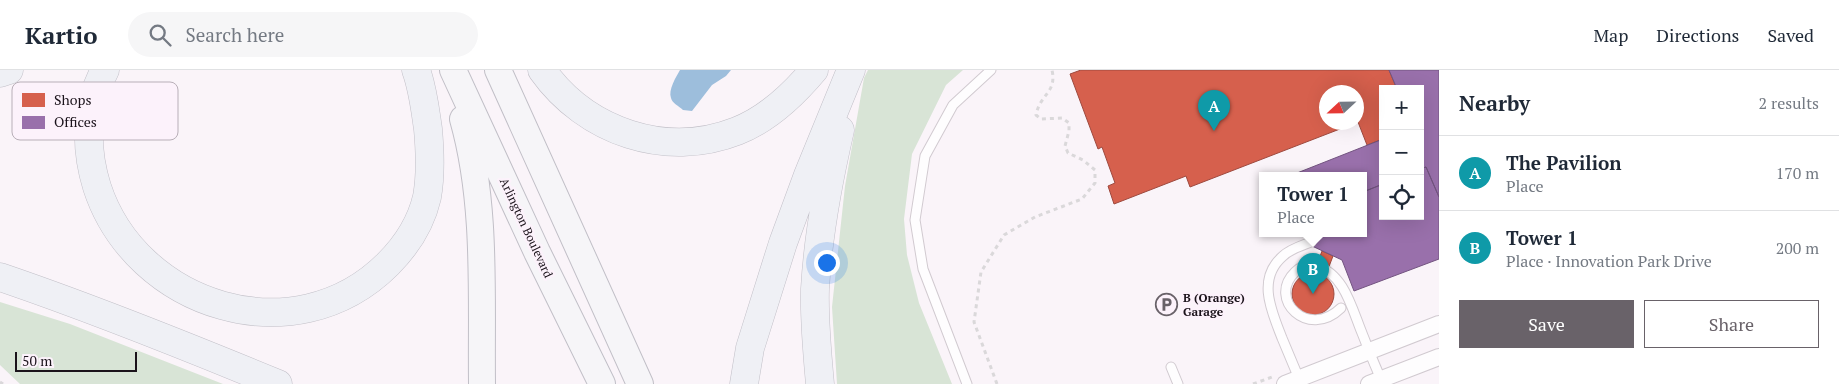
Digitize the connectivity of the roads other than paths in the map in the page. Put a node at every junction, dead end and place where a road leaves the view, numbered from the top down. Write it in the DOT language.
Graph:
graph roads {
  1 [pos="8,70"];
  2 [pos="105,70"];
  3 [pos="416,70"];
  4 [pos="448,70"];
  5 [pos="453,70"];
  6 [pos="498,70"];
  7 [pos="542,70"];
  8 [pos="814,70"];
  9 [pos="851,70"];
  10 [pos="856,70"];
  11 [pos="991,70"];
  12 [pos="0,74"];
  13 [pos="100,82"];
  14 [pos="89,140"];
  15 [pos="1311,242"];
  16 [pos="0,277"];
  17 [pos="1341,308"];
  18 [pos="608,310"];
  19 [pos="1439,324"];
  20 [pos="1369,351"];
  21 [pos="1439,357"];
  22 [pos="1171,367"];
  23 [pos="1295,382"];
  24 [pos="1375,382"];
  25 [pos="278,384"];
  26 [pos="482,384"];
  27 [pos="602,384"];
  28 [pos="640,384"];
  29 [pos="646,384"];
  30 [pos="744,384"];
  31 [pos="820,384"];
  32 [pos="966,384"];
  33 [pos="1178,384"];
  1 -- 12 [label="highway"];
  2 -- 13 [label="highway"];
  3 -- 14 [label="highway"];
  4 -- 26 [label="main road"];
  5 -- 27 [label="main road, Arlington Boulevard"];
  6 -- 18 [label="main road"];
  7 -- 8 [label="highway"];
  9 -- 30 [label="highway"];
  10 -- 31 [label="highway"];
  11 -- 32 [label="lane"];
  15 -- 23 [label="lane"];
  16 -- 25 [label="highway"];
  17 -- 20 [label="lane"];
  18 -- 28 [label="main road"];
  18 -- 29 [label="main road"];
  19 -- 20 [label="street"];
  20 -- 23 [label="street"];
  20 -- 24 [label="lane"];
  21 -- 24 [label="street"];
  22 -- 33 [label="lane"];
}
